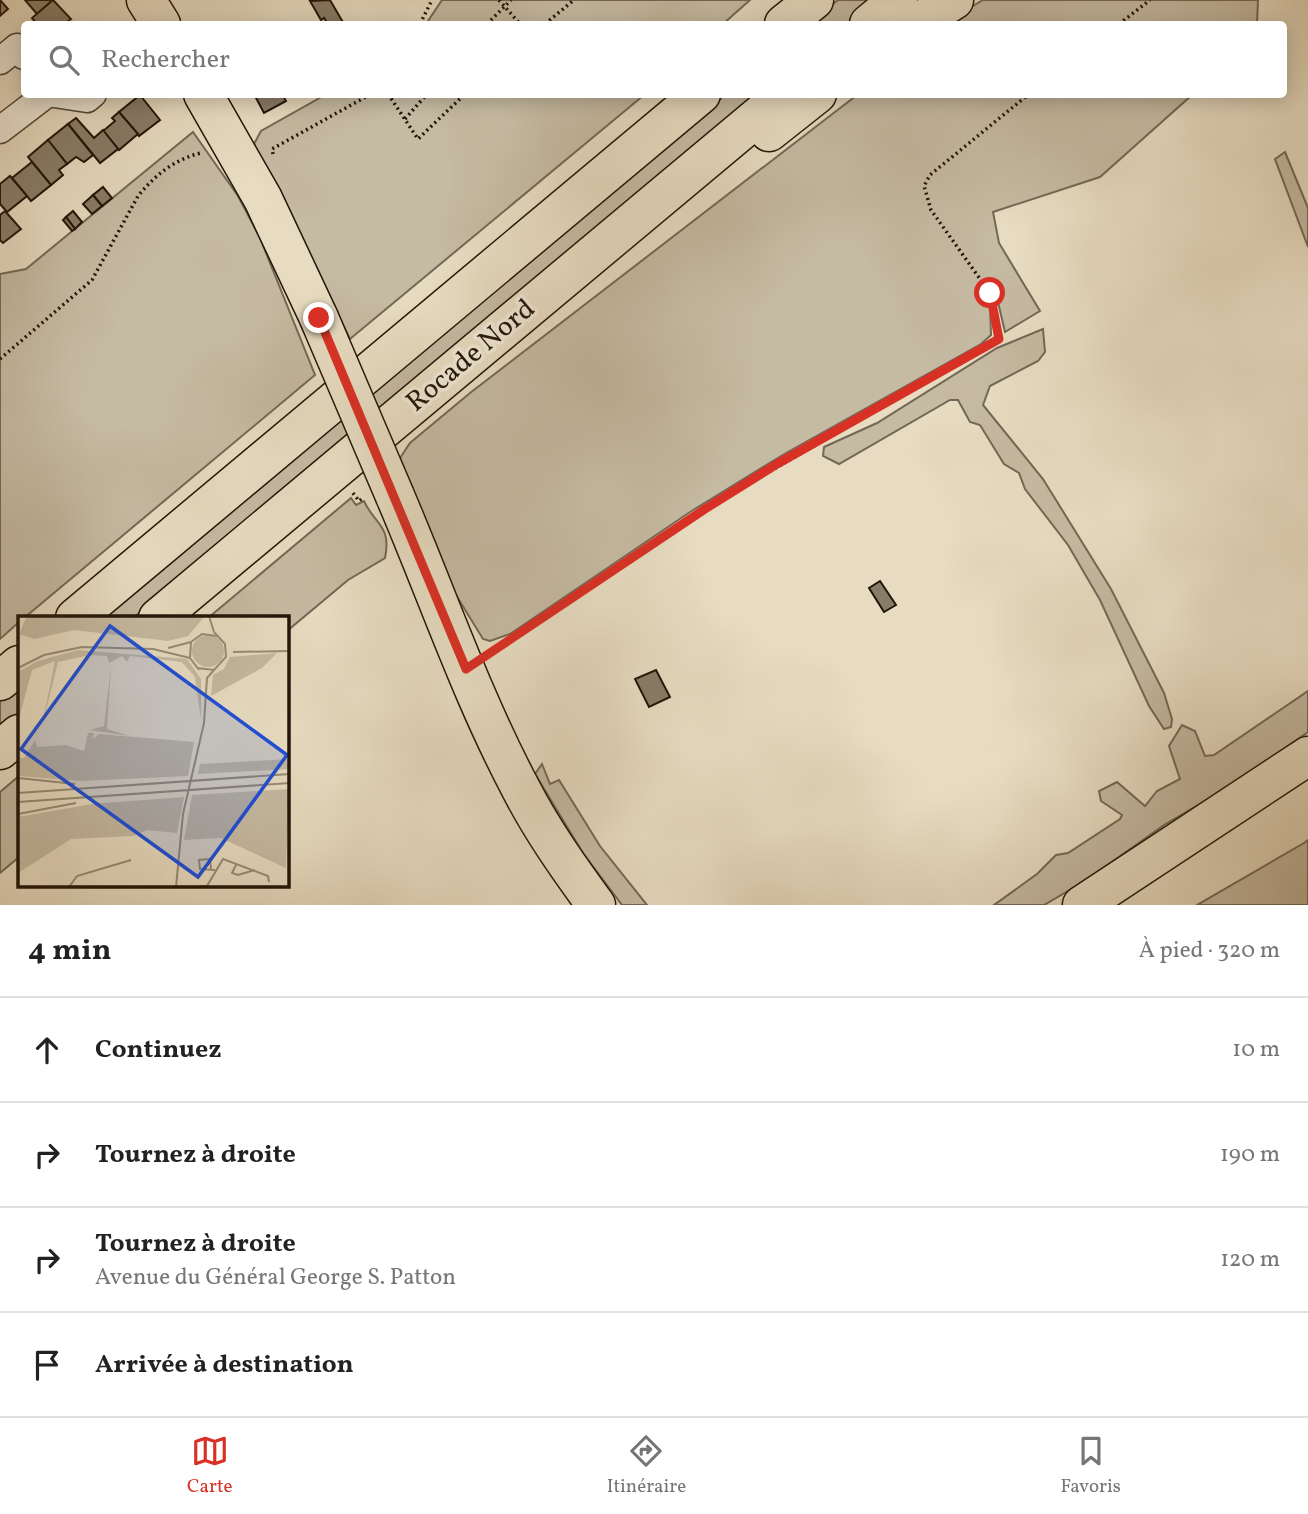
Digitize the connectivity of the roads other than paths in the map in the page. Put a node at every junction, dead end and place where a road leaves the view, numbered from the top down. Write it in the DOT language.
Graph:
graph roads {
  1 [pos="146,0"];
  2 [pos="778,0"];
  3 [pos="814,0"];
  4 [pos="898,0"];
  5 [pos="954,0"];
  6 [pos="159,21"];
  7 [pos="757,21"];
  8 [pos="789,21"];
  9 [pos="873,21"];
  10 [pos="921,21"];
  11 [pos="21,52"];
  12 [pos="0,61"];
  13 [pos="42,98"];
  14 [pos="205,98"];
  15 [pos="671,98"];
  16 [pos="696,98"];
  17 [pos="780,98"];
  18 [pos="812,98"];
  19 [pos="0,130"];
  20 [pos="436,385"];
  21 [pos="306,424"];
  22 [pos="77,616"];
  23 [pos="160,616"];
  24 [pos="18,666"];
  25 [pos="0,681"];
  26 [pos="18,735"];
  27 [pos="0,750"];
  28 [pos="1308,756"];
  29 [pos="596,905"];
  30 [pos="1082,905"];
  1 -- 6 [label="main road"];
  2 -- 7 [label="main road"];
  3 -- 8 [label="main road"];
  4 -- 9 [label="main road"];
  5 -- 10 [label="main road"];
  11 -- 12 [label="street"];
  13 -- 19 [label="street"];
  14 -- 29 [label="main road, bridge"];
  15 -- 21 [label="main road"];
  16 -- 21 [label="main road, Rocade Nord"];
  17 -- 20 [label="main road, Rocade Nord"];
  18 -- 20 [label="main road"];
  20 -- 23 [label="main road, Rocade Nord"];
  21 -- 22 [label="main road, Rocade Nord"];
  24 -- 25 [label="main road"];
  26 -- 27 [label="main road"];
  28 -- 30 [label="main road"];
}
